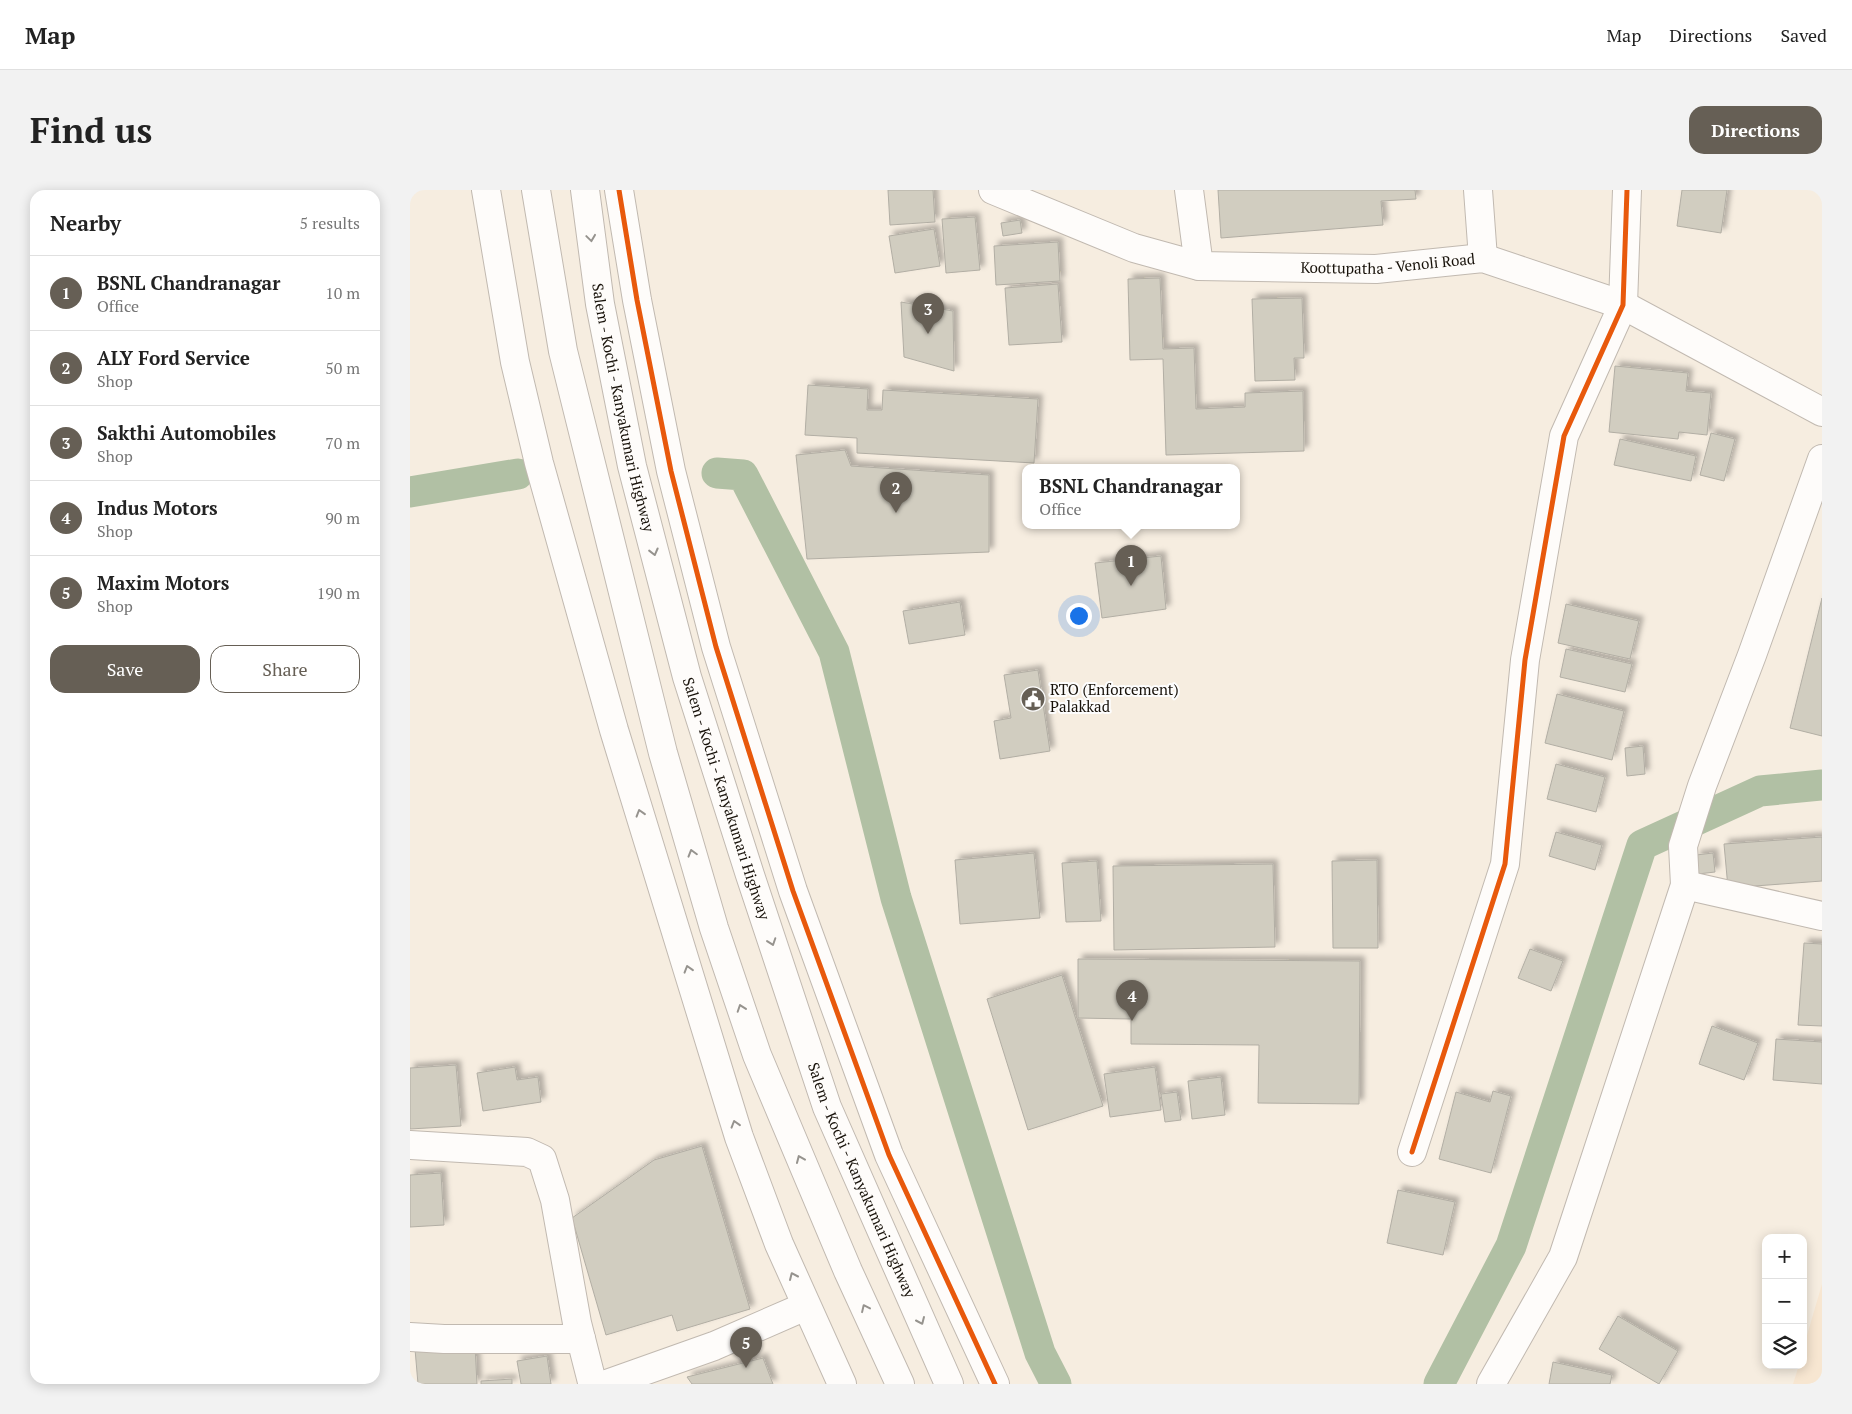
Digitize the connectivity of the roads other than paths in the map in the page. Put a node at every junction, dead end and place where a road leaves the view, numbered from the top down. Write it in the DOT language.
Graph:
graph roads {
  1 [pos="486,190"];
  2 [pos="536,190"];
  3 [pos="584,190"];
  4 [pos="619,190"];
  5 [pos="993,190"];
  6 [pos="1188,190"];
  7 [pos="1478,190"];
  8 [pos="1627,190"];
  9 [pos="1483,258"];
  10 [pos="1199,266"];
  11 [pos="1623,305"];
  12 [pos="1822,412"];
  13 [pos="1822,459"];
  14 [pos="1685,885"];
  15 [pos="1822,916"];
  16 [pos="410,1145"];
  17 [pos="1412,1152"];
  18 [pos="806,1306"];
  19 [pos="410,1337"];
  20 [pos="581,1339"];
  21 [pos="600,1384"];
  22 [pos="607,1384"];
  23 [pos="842,1384"];
  24 [pos="900,1384"];
  25 [pos="948,1384"];
  26 [pos="995,1384"];
  27 [pos="1491,1384"];
  18 -- 1 [label="main road, one-way"];
  24 -- 2 [label="main road, one-way"];
  3 -- 25 [label="main road, Salem - Kochi - Kanyakumari Highway, one-way"];
  4 -- 26 [label="main road"];
  5 -- 10 [label="main road, Koottupatha - Venoli Road"];
  6 -- 10 [label="main road"];
  7 -- 9 [label="main road"];
  8 -- 11 [label="main road"];
  9 -- 10 [label="main road, Koottupatha - Venoli Road"];
  9 -- 11 [label="main road, Koottupatha - Venoli Road"];
  11 -- 12 [label="main road, Koottupatha - Venoli Road"];
  11 -- 17 [label="main road"];
  13 -- 14 [label="main road"];
  14 -- 15 [label="main road"];
  14 -- 27 [label="main road"];
  16 -- 20 [label="main road"];
  18 -- 22 [label="main road"];
  18 -- 23 [label="main road"];
  19 -- 20 [label="main road"];
  20 -- 21 [label="main road"];
}
